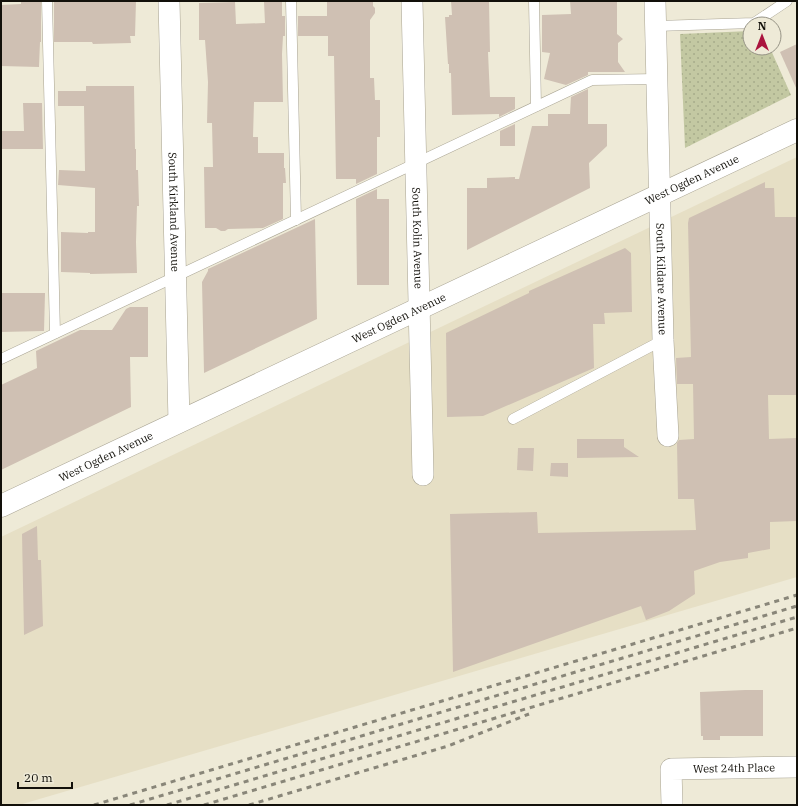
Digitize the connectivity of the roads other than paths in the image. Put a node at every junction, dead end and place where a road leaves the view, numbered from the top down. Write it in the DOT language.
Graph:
graph roads {
  1 [pos="47,1"];
  2 [pos="169,1"];
  3 [pos="291,1"];
  4 [pos="412,1"];
  5 [pos="534,1"];
  6 [pos="655,1"];
  7 [pos="787,1"];
  8 [pos="656,26"];
  9 [pos="657,79"];
  10 [pos="536,106"];
  11 [pos="797,130"];
  12 [pos="416,162"];
  13 [pos="660,195"];
  14 [pos="296,220"];
  15 [pos="176,276"];
  16 [pos="420,308"];
  17 [pos="55,333"];
  18 [pos="663,340"];
  19 [pos="1,359"];
  20 [pos="514,419"];
  21 [pos="179,422"];
  22 [pos="668,436"];
  23 [pos="423,474"];
  24 [pos="1,506"];
  25 [pos="797,767"];
  26 [pos="672,805"];
  1 -- 17 [label="lane"];
  2 -- 15 [label="street, South Kirkland Avenue"];
  3 -- 14 [label="lane"];
  4 -- 12 [label="street, South Kolin Avenue"];
  5 -- 10 [label="lane"];
  6 -- 8 [label="street, South Kildare Avenue"];
  7 -- 8 [label="lane"];
  8 -- 9 [label="street, South Kildare Avenue"];
  9 -- 10 [label="lane"];
  9 -- 13 [label="street, South Kildare Avenue"];
  10 -- 12 [label="lane"];
  11 -- 13 [label="main road, West Ogden Avenue"];
  12 -- 14 [label="lane"];
  12 -- 16 [label="street, South Kolin Avenue"];
  13 -- 16 [label="main road, West Ogden Avenue"];
  13 -- 18 [label="street, South Kildare Avenue"];
  14 -- 15 [label="lane"];
  15 -- 17 [label="lane"];
  15 -- 21 [label="street, South Kirkland Avenue"];
  16 -- 21 [label="main road, West Ogden Avenue"];
  16 -- 23 [label="street, South Kolin Avenue"];
  17 -- 19 [label="lane"];
  18 -- 20 [label="lane"];
  18 -- 22 [label="street, South Kildare Avenue"];
  21 -- 24 [label="main road, West Ogden Avenue"];
  25 -- 26 [label="street, West 24th Place"];
}
